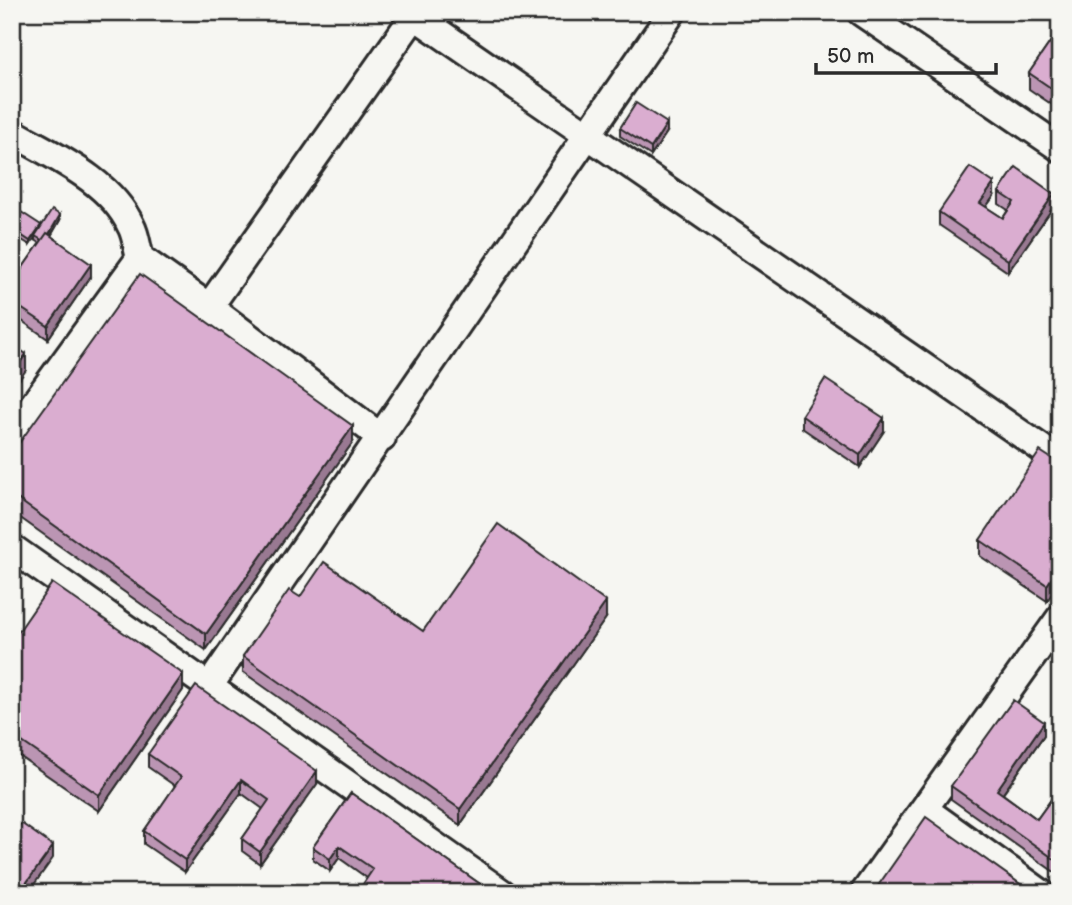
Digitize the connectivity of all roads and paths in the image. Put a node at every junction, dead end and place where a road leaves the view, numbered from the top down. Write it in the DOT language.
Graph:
graph roads {
  1 [pos="672,12"];
  2 [pos="861,12"];
  3 [pos="416,14"];
  4 [pos="12,132"];
  5 [pos="587,134"];
  6 [pos="1060,148"];
  7 [pos="140,258"];
  8 [pos="209,307"];
  9 [pos="12,435"];
  10 [pos="382,438"];
  11 [pos="1060,461"];
  12 [pos="12,548"];
  13 [pos="1060,618"];
  14 [pos="210,685"];
  15 [pos="924,809"];
  16 [pos="502,893"];
  17 [pos="864,893"];
  18 [pos="1041,893"];
  1 -- 5 [label="street"];
  2 -- 6 [label="street"];
  3 -- 5 [label="street"];
  3 -- 8 [label="street"];
  4 -- 7 [label="street"];
  5 -- 10 [label="street"];
  5 -- 11 [label="street"];
  7 -- 8 [label="street"];
  7 -- 9 [label="street"];
  8 -- 10 [label="street"];
  10 -- 14 [label="street"];
  12 -- 14 [label="street"];
  13 -- 15 [label="street"];
  14 -- 16 [label="street"];
  15 -- 17 [label="street"];
  15 -- 18 [label="street"];
}
